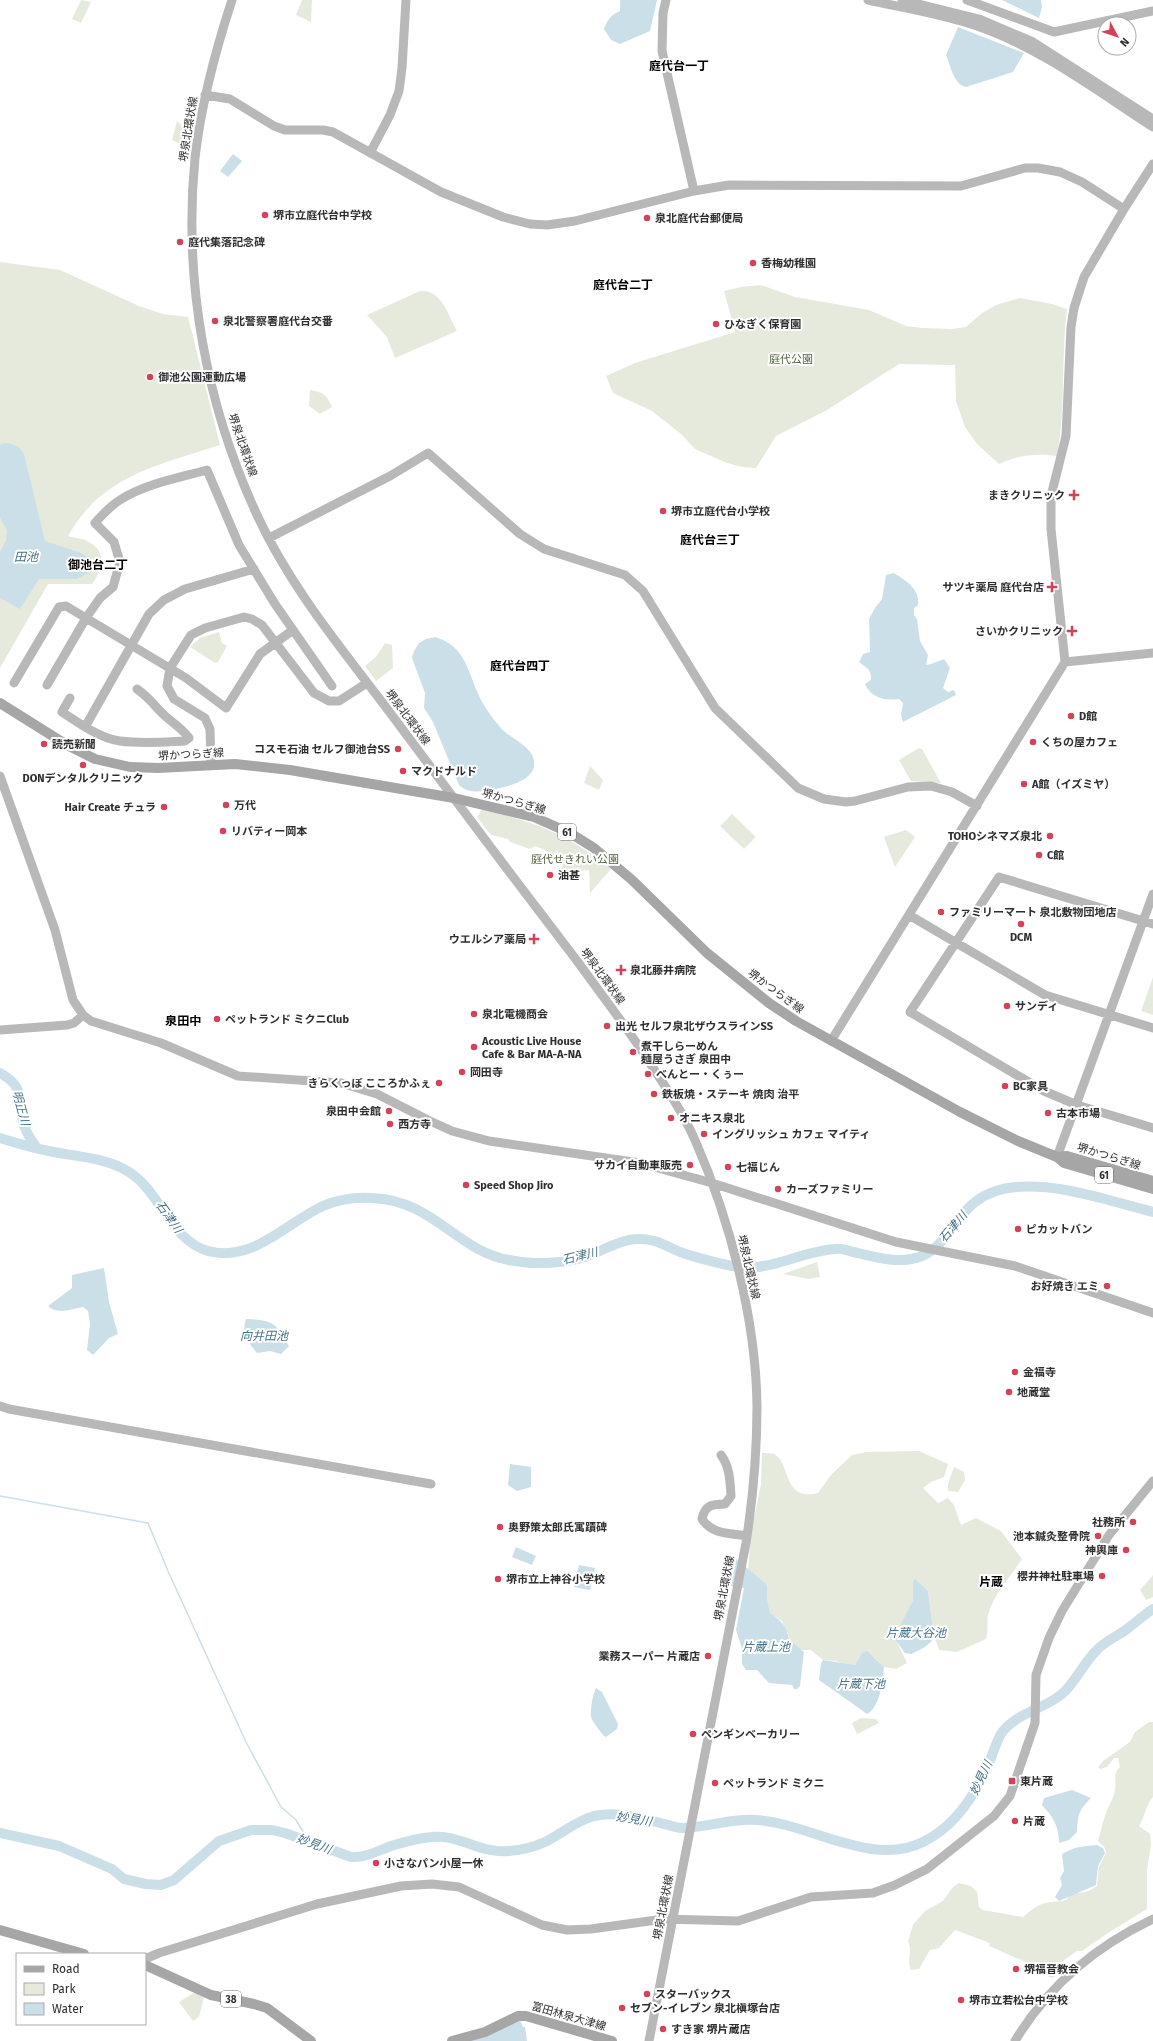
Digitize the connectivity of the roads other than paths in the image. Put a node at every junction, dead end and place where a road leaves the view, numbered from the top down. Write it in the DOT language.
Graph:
graph roads {
  1 [pos="232,0"];
  2 [pos="406,0"];
  3 [pos="666,0"];
  4 [pos="868,0"];
  5 [pos="966,0"];
  6 [pos="906,3"];
  7 [pos="1153,11"];
  8 [pos="205,95"];
  9 [pos="1153,119"];
  10 [pos="1153,127"];
  11 [pos="370,153"];
  12 [pos="1153,164"];
  13 [pos="694,191"];
  14 [pos="1124,209"];
  15 [pos="269,538"];
  16 [pos="254,569"];
  17 [pos="86,618"];
  18 [pos="293,630"];
  19 [pos="276,643"];
  20 [pos="132,646"];
  21 [pos="1153,653"];
  22 [pos="1065,662"];
  23 [pos="170,668"];
  24 [pos="14,683"];
  25 [pos="367,683"];
  26 [pos="47,684"];
  27 [pos="332,686"];
  28 [pos="137,689"];
  29 [pos="70,698"];
  30 [pos="0,703"];
  31 [pos="85,727"];
  32 [pos="211,764"];
  33 [pos="0,776"];
  34 [pos="454,798"];
  35 [pos="977,806"];
  36 [pos="1153,894"];
  37 [pos="909,914"];
  38 [pos="1143,921"];
  39 [pos="1153,924"];
  40 [pos="956,943"];
  41 [pos="83,1015"];
  42 [pos="1109,1015"];
  43 [pos="1153,1028"];
  44 [pos="0,1030"];
  45 [pos="831,1041"];
  46 [pos="1077,1105"];
  47 [pos="1153,1128"];
  48 [pos="1057,1156"];
  49 [pos="1153,1181"];
  50 [pos="712,1183"];
  51 [pos="1153,1190"];
  52 [pos="1153,1313"];
  53 [pos="0,1406"];
  54 [pos="721,1455"];
  55 [pos="1153,1481"];
  56 [pos="431,1484"];
  57 [pos="746,1540"];
  58 [pos="1153,1919"];
  59 [pos="0,1930"];
  60 [pos="80,1953"];
  61 [pos="146,1958"];
  62 [pos="146,1965"];
  63 [pos="312,2041"];
  64 [pos="452,2041"];
  65 [pos="612,2041"];
  66 [pos="649,2041"];
  67 [pos="1015,2041"];
  1 -- 8 [label="street, 堺泉北環状線"];
  2 -- 11 [label="street"];
  3 -- 13 [label="street"];
  4 -- 6 [label="street"];
  5 -- 7 [label="street"];
  6 -- 9 [label="street"];
  6 -- 10 [label="street"];
  8 -- 11 [label="street"];
  8 -- 15 [label="street, 堺泉北環状線"];
  11 -- 13 [label="street"];
  12 -- 14 [label="street"];
  13 -- 14 [label="street"];
  14 -- 22 [label="street"];
  15 -- 25 [label="street, 堺泉北環状線"];
  15 -- 35 [label="street"];
  16 -- 17 [label="street"];
  16 -- 18 [label="street"];
  16 -- 20 [label="street"];
  17 -- 20 [label="street"];
  17 -- 24 [label="street"];
  17 -- 26 [label="street"];
  18 -- 19 [label="street"];
  18 -- 27 [label="street"];
  19 -- 23 [label="street"];
  19 -- 23 [label="street"];
  19 -- 25 [label="street"];
  20 -- 23 [label="street"];
  20 -- 31 [label="street"];
  21 -- 22 [label="street"];
  22 -- 35 [label="street"];
  23 -- 32 [label="street"];
  25 -- 34 [label="street, 堺泉北環状線"];
  28 -- 31 [label="street"];
  29 -- 31 [label="street"];
  30 -- 32 [label="main road, 堺かつらぎ線 / 61"];
  32 -- 34 [label="main road, 堺かつらぎ線 / 61"];
  33 -- 41 [label="street"];
  34 -- 45 [label="main road, 堺かつらぎ線 / 61"];
  34 -- 50 [label="street, 堺泉北環状線"];
  35 -- 37 [label="street"];
  36 -- 38 [label="street"];
  37 -- 40 [label="street"];
  37 -- 45 [label="street"];
  38 -- 39 [label="street"];
  38 -- 40 [label="street"];
  38 -- 42 [label="street"];
  40 -- 42 [label="street"];
  40 -- 46 [label="street"];
  41 -- 44 [label="street"];
  41 -- 50 [label="street"];
  42 -- 43 [label="street"];
  42 -- 46 [label="street"];
  45 -- 48 [label="main road, 堺かつらぎ線 / 61"];
  46 -- 47 [label="street"];
  46 -- 48 [label="street"];
  48 -- 49 [label="main road, 堺かつらぎ線 / 61"];
  48 -- 51 [label="main road, 堺かつらぎ線 / 61"];
  50 -- 52 [label="street"];
  50 -- 57 [label="street, 堺泉北環状線"];
  53 -- 56 [label="street"];
  54 -- 57 [label="street"];
  55 -- 61 [label="street"];
  57 -- 66 [label="street, 堺泉北環状線"];
  58 -- 67 [label="street"];
  59 -- 60 [label="main road"];
  62 -- 63 [label="main road, 38"];
  64 -- 65 [label="main road, 富田林泉大津線"];
}
